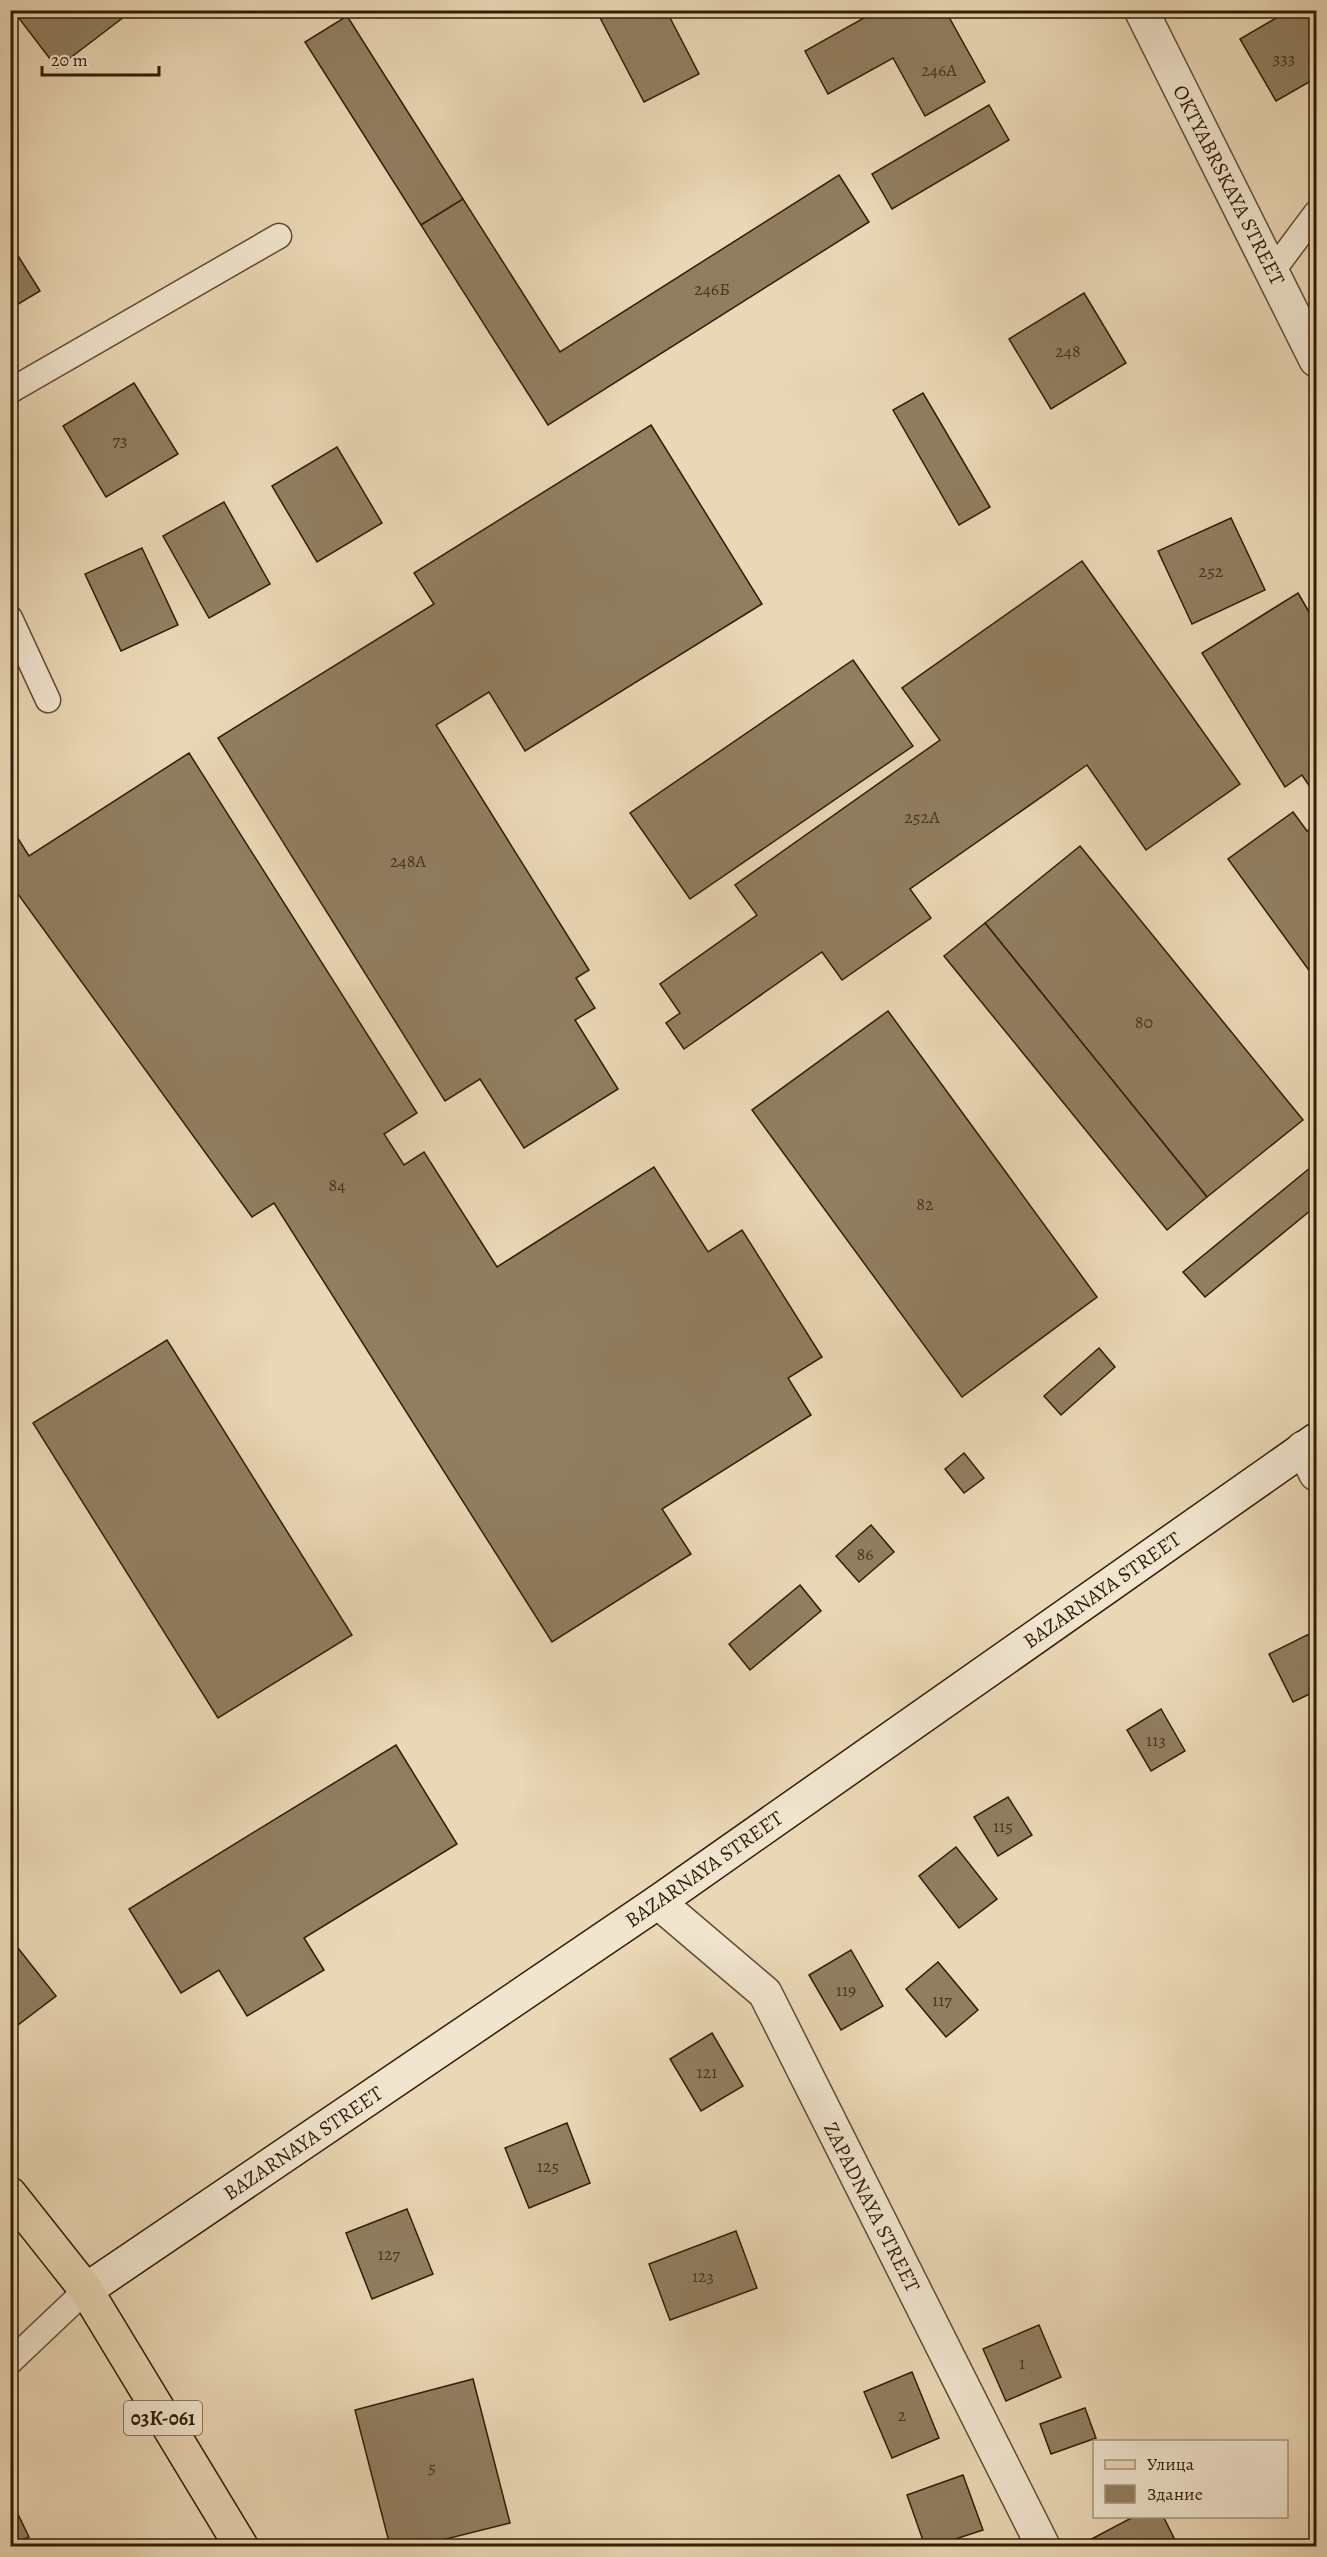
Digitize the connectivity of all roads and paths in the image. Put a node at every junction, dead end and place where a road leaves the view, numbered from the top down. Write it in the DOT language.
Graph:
graph roads {
  1 [pos="1141,10"];
  2 [pos="1317,213"];
  3 [pos="279,236"];
  4 [pos="1272,272"];
  5 [pos="1317,360"];
  6 [pos="10,391"];
  7 [pos="10,618"];
  8 [pos="48,700"];
  9 [pos="1312,1454"];
  10 [pos="658,1902"];
  11 [pos="10,2194"];
  12 [pos="86,2290"];
  13 [pos="10,2362"];
  14 [pos="241,2547"];
  15 [pos="1043,2547"];
  1 -- 4 [label="street, OKTYABRSKAYA STREET"];
  2 -- 4 [label="lane"];
  3 -- 6 [label="lane"];
  4 -- 5 [label="street, OKTYABRSKAYA STREET"];
  7 -- 8 [label="lane"];
  9 -- 10 [label="street, BAZARNAYA STREET"];
  10 -- 12 [label="street, BAZARNAYA STREET"];
  10 -- 15 [label="street, ZAPADNAYA STREET"];
  11 -- 12 [label="main road"];
  12 -- 13 [label="lane"];
  12 -- 14 [label="main road, 03К-061"];
}
